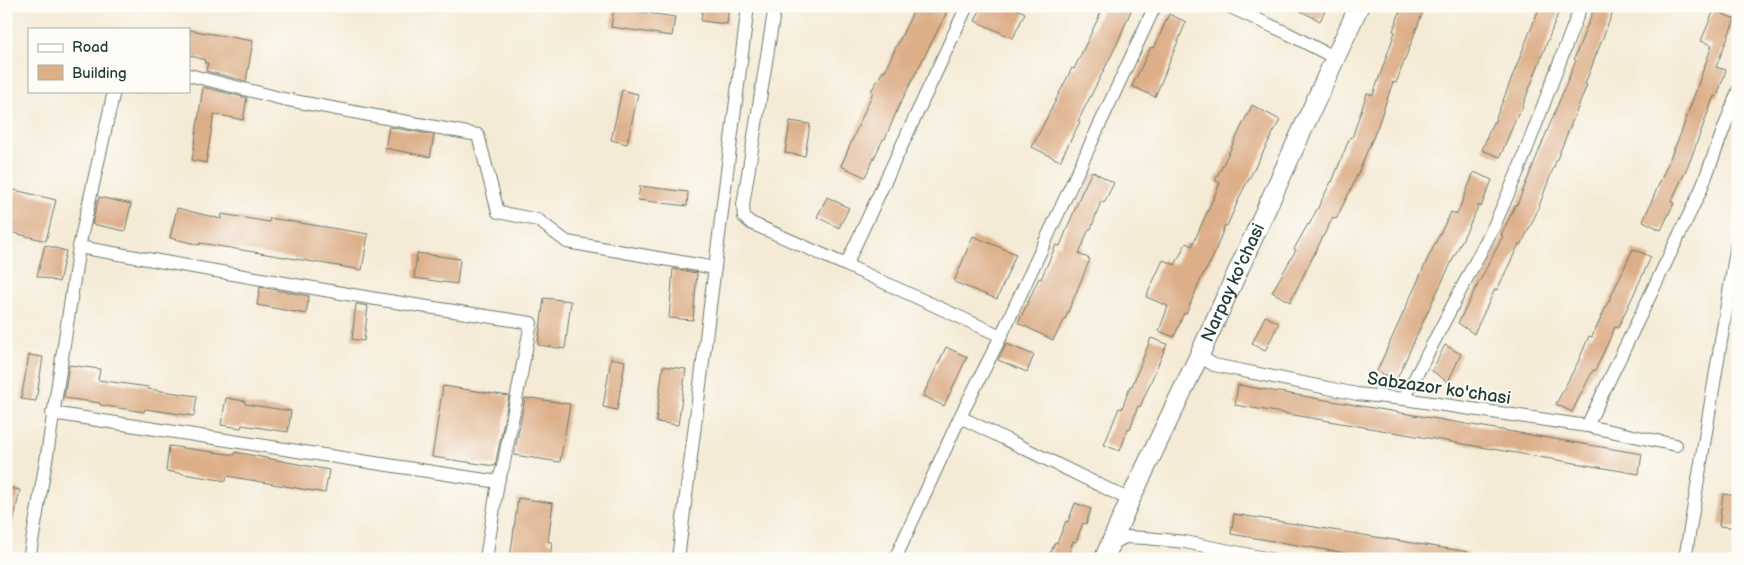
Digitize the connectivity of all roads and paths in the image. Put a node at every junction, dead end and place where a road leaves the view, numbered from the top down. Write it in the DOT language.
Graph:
graph roads {
  1 [pos="748,6"];
  2 [pos="775,6"];
  3 [pos="967,6"];
  4 [pos="1155,6"];
  5 [pos="1228,6"];
  6 [pos="1359,6"];
  7 [pos="1582,6"];
  8 [pos="1335,58"];
  9 [pos="190,75"];
  10 [pos="114,92"];
  11 [pos="1738,92"];
  12 [pos="1738,238"];
  13 [pos="79,247"];
  14 [pos="846,265"];
  15 [pos="715,268"];
  16 [pos="1001,336"];
  17 [pos="1199,356"];
  18 [pos="1404,399"];
  19 [pos="52,413"];
  20 [pos="960,417"];
  21 [pos="1587,426"];
  22 [pos="1676,445"];
  23 [pos="498,482"];
  24 [pos="1130,500"];
  25 [pos="1107,552"];
  26 [pos="29,559"];
  27 [pos="486,559"];
  28 [pos="678,559"];
  29 [pos="895,559"];
  30 [pos="1270,559"];
  31 [pos="1685,559"];
  1 -- 15 [label="street"];
  2 -- 14 [label="street"];
  3 -- 14 [label="street"];
  4 -- 16 [label="street"];
  5 -- 8 [label="street"];
  6 -- 8 [label="street, Narpay ko'chasi"];
  7 -- 18 [label="street"];
  8 -- 17 [label="street, Narpay ko'chasi"];
  9 -- 15 [label="street"];
  10 -- 13 [label="street"];
  11 -- 21 [label="street"];
  12 -- 31 [label="street"];
  13 -- 19 [label="street"];
  13 -- 23 [label="street"];
  14 -- 16 [label="street"];
  15 -- 28 [label="street"];
  16 -- 20 [label="street"];
  17 -- 18 [label="street, Sabzazor ko'chasi"];
  17 -- 24 [label="street, Narpay ko'chasi"];
  18 -- 21 [label="street, Sabzazor ko'chasi"];
  19 -- 23 [label="street"];
  19 -- 26 [label="street"];
  20 -- 24 [label="street"];
  20 -- 29 [label="street"];
  21 -- 22 [label="street, Sabzazor ko'chasi"];
  23 -- 27 [label="street"];
  24 -- 25 [label="street, Narpay ko'chasi"];
  25 -- 30 [label="street"];
}
